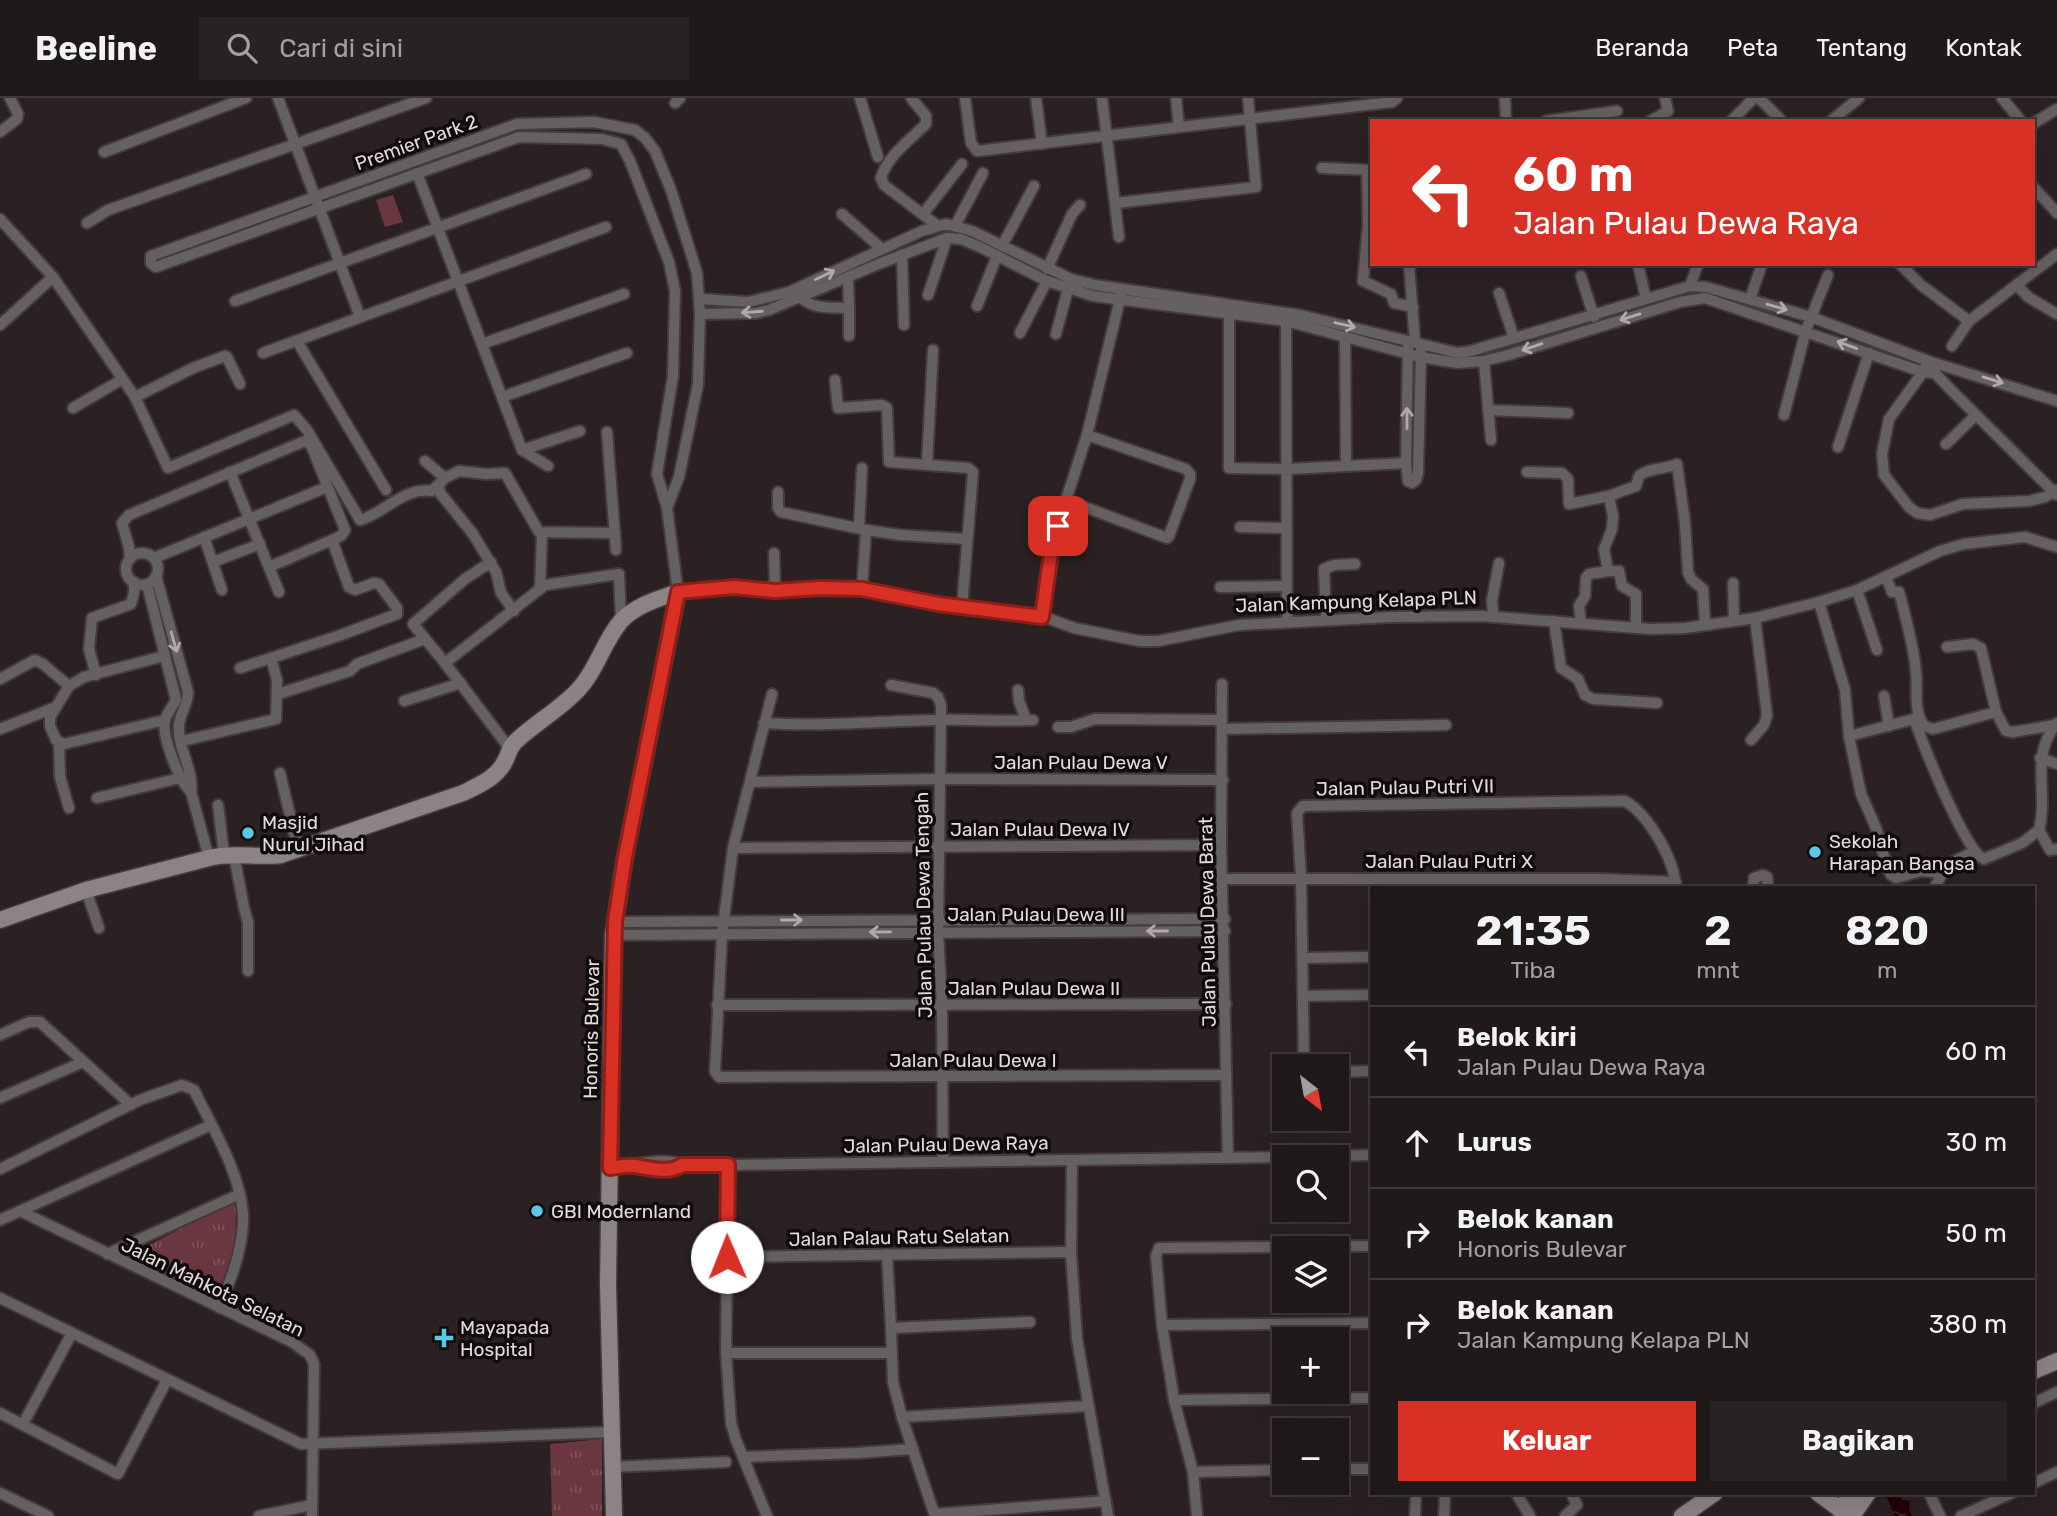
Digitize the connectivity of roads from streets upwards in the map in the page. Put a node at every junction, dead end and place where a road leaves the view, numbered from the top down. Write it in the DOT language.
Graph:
graph roads {
  1 [pos="246,98"];
  2 [pos="278,98"];
  3 [pos="426,98"];
  4 [pos="860,98"];
  5 [pos="911,98"];
  6 [pos="965,98"];
  7 [pos="1036,98"];
  8 [pos="1102,98"];
  9 [pos="1176,98"];
  10 [pos="1248,98"];
  11 [pos="1397,98"];
  12 [pos="1505,98"];
  13 [pos="1665,98"];
  14 [pos="1756,98"];
  15 [pos="1859,98"];
  16 [pos="2002,98"];
  17 [pos="14,99"];
  18 [pos="1332,103"];
  19 [pos="2057,109"];
  20 [pos="1617,111"];
  21 [pos="1251,117"];
  22 [pos="1507,119"];
  23 [pos="1560,119"];
  24 [pos="1654,119"];
  25 [pos="1733,119"];
  26 [pos="1780,119"];
  27 [pos="1833,119"];
  28 [pos="2019,119"];
  29 [pos="2035,122"];
  30 [pos="1179,127"];
  31 [pos="635,130"];
  32 [pos="0,132"];
  33 [pos="1107,135"];
  34 [pos="621,144"];
  35 [pos="1042,144"];
  36 [pos="295,145"];
  37 [pos="104,152"];
  38 [pos="878,157"];
  39 [pos="962,164"];
  40 [pos="1322,168"];
  41 [pos="1370,170"];
  42 [pos="417,173"];
  43 [pos="983,173"];
  44 [pos="586,174"];
  45 [pos="1034,187"];
  46 [pos="2035,189"];
  47 [pos="318,202"];
  48 [pos="1116,203"];
  49 [pos="1080,205"];
  50 [pos="2057,213"];
  51 [pos="842,214"];
  52 [pos="923,214"];
  53 [pos="1,221"];
  54 [pos="88,223"];
  55 [pos="938,226"];
  56 [pos="955,226"];
  57 [pos="438,228"];
  58 [pos="606,228"];
  59 [pos="1119,237"];
  60 [pos="947,238"];
  61 [pos="1000,251"];
  62 [pos="2057,254"];
  63 [pos="879,255"];
  64 [pos="901,255"];
  65 [pos="1021,262"];
  66 [pos="341,263"];
  67 [pos="1409,266"];
  68 [pos="1638,266"];
  69 [pos="1697,266"];
  70 [pos="1761,266"];
  71 [pos="1902,266"];
  72 [pos="1047,269"];
  73 [pos="1828,275"];
  74 [pos="1581,276"];
  75 [pos="53,277"];
  76 [pos="848,278"];
  77 [pos="458,281"];
  78 [pos="1047,281"];
  79 [pos="2017,285"];
  80 [pos="1690,286"];
  81 [pos="1068,289"];
  82 [pos="1499,293"];
  83 [pos="624,294"];
  84 [pos="1121,294"];
  85 [pos="928,295"];
  86 [pos="801,298"];
  87 [pos="700,299"];
  88 [pos="1646,299"];
  89 [pos="1750,299"];
  90 [pos="235,301"];
  91 [pos="977,306"];
  92 [pos="849,307"];
  93 [pos="1413,307"];
  94 [pos="1229,312"];
  95 [pos="1593,313"];
  96 [pos="700,314"];
  97 [pos="2057,314"];
  98 [pos="360,317"];
  99 [pos="1286,317"];
  100 [pos="1811,317"];
  101 [pos="1969,321"];
  102 [pos="0,325"];
  103 [pos="904,325"];
  104 [pos="1597,327"];
  105 [pos="1806,330"];
  106 [pos="1020,333"];
  107 [pos="1056,334"];
  108 [pos="849,336"];
  109 [pos="1345,337"];
  110 [pos="1514,338"];
  111 [pos="297,341"];
  112 [pos="1415,342"];
  113 [pos="482,344"];
  114 [pos="1952,346"];
  115 [pos="933,351"];
  116 [pos="263,353"];
  117 [pos="627,353"];
  118 [pos="1406,353"];
  119 [pos="1869,353"];
  120 [pos="1420,357"];
  121 [pos="1928,360"];
  122 [pos="1484,361"];
  123 [pos="1929,372"];
  124 [pos="121,380"];
  125 [pos="835,380"];
  126 [pos="240,384"];
  127 [pos="135,397"];
  128 [pos="502,397"];
  129 [pos="2057,401"];
  130 [pos="668,405"];
  131 [pos="73,408"];
  132 [pos="1488,410"];
  133 [pos="691,413"];
  134 [pos="1568,413"];
  135 [pos="1784,415"];
  136 [pos="1976,415"];
  137 [pos="580,430"];
  138 [pos="607,432"];
  139 [pos="1087,435"];
  140 [pos="1491,440"];
  141 [pos="1946,444"];
  142 [pos="1838,447"];
  143 [pos="523,450"];
  144 [pos="425,461"];
  145 [pos="1406,463"];
  146 [pos="927,464"];
  147 [pos="548,466"];
  148 [pos="1346,466"];
  149 [pos="862,468"];
  150 [pos="1287,469"];
  151 [pos="230,472"];
  152 [pos="1527,472"];
  153 [pos="442,481"];
  154 [pos="327,487"];
  155 [pos="386,491"];
  156 [pos="778,492"];
  157 [pos="2056,492"];
  158 [pos="1609,496"];
  159 [pos="1066,499"];
  160 [pos="667,508"];
  161 [pos="250,518"];
  162 [pos="1240,527"];
  163 [pos="1286,528"];
  164 [pos="863,529"];
  165 [pos="615,533"];
  166 [pos="542,534"];
  167 [pos="204,537"];
  168 [pos="967,539"];
  169 [pos="332,540"];
  170 [pos="260,544"];
  171 [pos="2057,547"];
  172 [pos="616,550"];
  173 [pos="132,553"];
  174 [pos="774,553"];
  175 [pos="156,561"];
  176 [pos="213,562"];
  177 [pos="491,562"];
  178 [pos="1499,563"];
  179 [pos="1355,564"];
  180 [pos="269,567"];
  181 [pos="1608,570"];
  182 [pos="156,576"];
  183 [pos="1886,576"];
  184 [pos="1732,583"];
  185 [pos="139,586"];
  186 [pos="1286,586"];
  187 [pos="1220,587"];
  188 [pos="540,589"];
  189 [pos="862,589"];
  190 [pos="222,590"];
  191 [pos="1857,590"];
  192 [pos="775,591"];
  193 [pos="279,592"];
  194 [pos="678,592"];
  195 [pos="1819,603"];
  196 [pos="962,607"];
  197 [pos="514,611"];
  198 [pos="1042,617"];
  199 [pos="1493,617"];
  200 [pos="1755,618"];
  201 [pos="1734,619"];
  202 [pos="1326,620"];
  203 [pos="621,621"];
  204 [pos="1287,621"];
  205 [pos="1554,621"];
  206 [pos="1581,623"];
  207 [pos="1704,624"];
  208 [pos="1636,627"];
  209 [pos="425,639"];
  210 [pos="1947,647"];
  211 [pos="1877,650"];
  212 [pos="164,656"];
  213 [pos="271,658"];
  214 [pos="446,663"];
  215 [pos="240,668"];
  216 [pos="96,675"];
  217 [pos="0,679"];
  218 [pos="461,683"];
  219 [pos="1222,684"];
  220 [pos="891,685"];
  221 [pos="69,686"];
  222 [pos="1018,690"];
  223 [pos="278,694"];
  224 [pos="772,694"];
  225 [pos="1884,696"];
  226 [pos="404,701"];
  227 [pos="1657,703"];
  228 [pos="56,707"];
  229 [pos="1996,712"];
  230 [pos="1916,718"];
  231 [pos="164,720"];
  232 [pos="941,720"];
  233 [pos="764,723"];
  234 [pos="1222,724"];
  235 [pos="2056,724"];
  236 [pos="1446,725"];
  237 [pos="1889,726"];
  238 [pos="1058,727"];
  239 [pos="0,729"];
  240 [pos="1849,736"];
  241 [pos="1751,740"];
  242 [pos="182,741"];
  243 [pos="59,743"];
  244 [pos="509,749"];
  245 [pos="2040,758"];
  246 [pos="2057,764"];
  247 [pos="281,773"];
  248 [pos="186,777"];
  249 [pos="940,779"];
  250 [pos="1223,780"];
  251 [pos="750,782"];
  252 [pos="97,798"];
  253 [pos="218,805"];
  254 [pos="69,808"];
  255 [pos="2039,830"];
  256 [pos="1221,845"];
  257 [pos="937,847"];
  258 [pos="733,848"];
  259 [pos="299,849"];
  260 [pos="2057,849"];
  261 [pos="1973,852"];
  262 [pos="223,856"];
  263 [pos="1941,873"];
  264 [pos="1301,878"];
  265 [pos="1222,879"];
  266 [pos="1600,883"];
  267 [pos="1675,885"];
  268 [pos="1753,886"];
  269 [pos="1768,886"];
  270 [pos="1935,886"];
  271 [pos="86,890"];
  272 [pos="939,919"];
  273 [pos="0,920"];
  274 [pos="723,920"];
  275 [pos="1225,925"];
  276 [pos="99,928"];
  277 [pos="614,928"];
  278 [pos="938,931"];
  279 [pos="722,934"];
  280 [pos="1370,957"];
  281 [pos="1303,958"];
  282 [pos="248,971"];
  283 [pos="1370,995"];
  284 [pos="1304,996"];
  285 [pos="1226,1004"];
  286 [pos="717,1005"];
  287 [pos="942,1006"];
  288 [pos="0,1035"];
  289 [pos="1304,1054"];
  290 [pos="83,1062"];
  291 [pos="1370,1071"];
  292 [pos="1349,1072"];
  293 [pos="1226,1075"];
  294 [pos="942,1078"];
  295 [pos="0,1098"];
  296 [pos="131,1105"];
  297 [pos="211,1125"];
  298 [pos="1370,1155"];
  299 [pos="1349,1156"];
  300 [pos="1272,1157"];
  301 [pos="1228,1158"];
  302 [pos="1072,1160"];
  303 [pos="943,1162"];
  304 [pos="728,1165"];
  305 [pos="610,1168"];
  306 [pos="0,1170"];
  307 [pos="240,1194"];
  308 [pos="20,1211"];
  309 [pos="0,1220"];
  310 [pos="1370,1247"];
  311 [pos="1071,1252"];
  312 [pos="107,1254"];
  313 [pos="887,1254"];
  314 [pos="727,1257"];
  315 [pos="0,1298"];
  316 [pos="220,1308"];
  317 [pos="1030,1322"];
  318 [pos="1370,1323"];
  319 [pos="1162,1325"];
  320 [pos="891,1328"];
  321 [pos="72,1333"];
  322 [pos="726,1353"];
  323 [pos="891,1353"];
  324 [pos="2057,1361"];
  325 [pos="2035,1371"];
  326 [pos="167,1380"];
  327 [pos="2057,1392"];
  328 [pos="1370,1398"];
  329 [pos="1174,1400"];
  330 [pos="2035,1403"];
  331 [pos="1088,1406"];
  332 [pos="0,1413"];
  333 [pos="902,1417"];
  334 [pos="23,1424"];
  335 [pos="612,1432"];
  336 [pos="312,1445"];
  337 [pos="913,1449"];
  338 [pos="744,1457"];
  339 [pos="726,1462"];
  340 [pos="612,1467"];
  341 [pos="1349,1469"];
  342 [pos="1370,1469"];
  343 [pos="1272,1470"];
  344 [pos="1193,1472"];
  345 [pos="2057,1472"];
  346 [pos="2035,1483"];
  347 [pos="0,1493"];
  348 [pos="1416,1495"];
  349 [pos="1445,1495"];
  350 [pos="1517,1495"];
  351 [pos="1572,1495"];
  352 [pos="1712,1495"];
  353 [pos="1821,1495"];
  354 [pos="1851,1495"];
  355 [pos="1865,1495"];
  356 [pos="1930,1495"];
  357 [pos="2008,1495"];
  358 [pos="1106,1501"];
  359 [pos="312,1511"];
  360 [pos="1843,1512"];
  361 [pos="935,1515"];
  362 [pos="48,1516"];
  363 [pos="259,1516"];
  364 [pos="614,1516"];
  365 [pos="767,1516"];
  366 [pos="1108,1516"];
  367 [pos="1197,1516"];
  368 [pos="1415,1516"];
  369 [pos="1444,1516"];
  370 [pos="1530,1516"];
  371 [pos="1564,1516"];
  372 [pos="1682,1516"];
  373 [pos="1940,1516"];
  374 [pos="1961,1516"];
  1 -- 37 [label="street"];
  2 -- 36 [label="street"];
  3 -- 36 [label="street, Premier Park 2"];
  4 -- 38 [label="street"];
  5 -- 52 [label="street"];
  6 -- 35 [label="street"];
  7 -- 35 [label="street"];
  8 -- 33 [label="street"];
  9 -- 30 [label="street"];
  10 -- 21 [label="street"];
  11 -- 18 [label="street"];
  12 -- 22 [label="street"];
  13 -- 24 [label="street"];
  14 -- 25 [label="street"];
  14 -- 26 [label="street"];
  15 -- 27 [label="street"];
  16 -- 28 [label="street"];
  17 -- 32 [label="street"];
  18 -- 21 [label="street"];
  19 -- 29 [label="street"];
  20 -- 23 [label="street"];
  21 -- 30 [label="street"];
  21 -- 48 [label="street"];
  30 -- 33 [label="street"];
  31 -- 34 [label="street"];
  31 -- 47 [label="street, Premier Park 2"];
  31 -- 87 [label="street"];
  33 -- 35 [label="street"];
  33 -- 48 [label="street"];
  34 -- 42 [label="street, Premier Park 2"];
  34 -- 130 [label="street"];
  36 -- 47 [label="street"];
  36 -- 54 [label="street, Premier Park 2"];
  39 -- 52 [label="street"];
  40 -- 41 [label="street"];
  41 -- 93 [label="street"];
  42 -- 47 [label="street, Premier Park 2"];
  42 -- 57 [label="street, Premier Park 2"];
  43 -- 56 [label="street"];
  44 -- 57 [label="street"];
  45 -- 61 [label="street"];
  46 -- 50 [label="street"];
  47 -- 47 [label="street, Premier Park 2"];
  47 -- 66 [label="street"];
  48 -- 59 [label="street"];
  49 -- 72 [label="street"];
  51 -- 63 [label="street"];
  52 -- 55 [label="street"];
  53 -- 75 [label="street"];
  55 -- 56 [label="street"];
  55 -- 63 [label="street"];
  56 -- 61 [label="street"];
  57 -- 66 [label="street"];
  57 -- 77 [label="street, Premier Park 2"];
  58 -- 77 [label="street"];
  60 -- 61 [label="street"];
  60 -- 64 [label="street"];
  60 -- 85 [label="street"];
  61 -- 65 [label="street"];
  61 -- 91 [label="street"];
  62 -- 79 [label="street"];
  63 -- 64 [label="street"];
  63 -- 76 [label="street"];
  87 -- 63 [label="street, one-way"];
  64 -- 103 [label="street"];
  65 -- 72 [label="street"];
  65 -- 78 [label="street"];
  66 -- 90 [label="street"];
  66 -- 98 [label="street"];
  67 -- 93 [label="street"];
  68 -- 88 [label="street"];
  69 -- 80 [label="street"];
  70 -- 89 [label="street"];
  71 -- 101 [label="street"];
  72 -- 84 [label="street"];
  73 -- 100 [label="street"];
  74 -- 95 [label="street"];
  75 -- 102 [label="street"];
  75 -- 124 [label="street"];
  76 -- 86 [label="street"];
  76 -- 92 [label="street"];
  77 -- 98 [label="street"];
  77 -- 113 [label="street, Premier Park 2"];
  78 -- 81 [label="street"];
  78 -- 106 [label="street"];
  79 -- 97 [label="street"];
  79 -- 101 [label="street"];
  80 -- 88 [label="street"];
  80 -- 89 [label="street"];
  81 -- 84 [label="street"];
  81 -- 107 [label="street"];
  82 -- 110 [label="street"];
  83 -- 113 [label="street"];
  84 -- 94 [label="street"];
  84 -- 99 [label="street"];
  84 -- 139 [label="street"];
  86 -- 92 [label="street"];
  86 -- 96 [label="street, one-way"];
  87 -- 96 [label="street"];
  88 -- 95 [label="street"];
  89 -- 100 [label="street, one-way"];
  92 -- 108 [label="street"];
  93 -- 112 [label="street"];
  94 -- 99 [label="street"];
  94 -- 150 [label="street"];
  95 -- 104 [label="street"];
  95 -- 110 [label="street"];
  96 -- 133 [label="street"];
  98 -- 111 [label="street"];
  99 -- 109 [label="street"];
  99 -- 112 [label="street, one-way"];
  99 -- 150 [label="street"];
  100 -- 105 [label="street"];
  100 -- 121 [label="street"];
  101 -- 114 [label="street"];
  105 -- 104 [label="street, one-way"];
  104 -- 122 [label="street, one-way"];
  119 -- 105 [label="street, one-way"];
  105 -- 135 [label="street"];
  109 -- 118 [label="street"];
  109 -- 148 [label="street"];
  110 -- 112 [label="street"];
  111 -- 116 [label="street"];
  111 -- 155 [label="street"];
  112 -- 118 [label="street"];
  112 -- 120 [label="street"];
  113 -- 128 [label="street, Premier Park 2"];
  115 -- 146 [label="street"];
  117 -- 128 [label="street"];
  118 -- 120 [label="street"];
  145 -- 118 [label="street, one-way"];
  119 -- 123 [label="street"];
  119 -- 142 [label="street"];
  120 -- 122 [label="street"];
  120 -- 145 [label="street"];
  121 -- 123 [label="street"];
  121 -- 129 [label="street, one-way"];
  122 -- 132 [label="street"];
  123 -- 136 [label="street"];
  123 -- 157 [label="street"];
  124 -- 127 [label="street"];
  124 -- 131 [label="street"];
  125 -- 146 [label="street"];
  126 -- 127 [label="street"];
  127 -- 153 [label="street"];
  128 -- 143 [label="street, Premier Park 2"];
  130 -- 133 [label="street"];
  130 -- 160 [label="street"];
  132 -- 134 [label="street"];
  132 -- 140 [label="street"];
  133 -- 160 [label="street"];
  136 -- 141 [label="street"];
  136 -- 157 [label="street"];
  137 -- 143 [label="street"];
  138 -- 165 [label="street"];
  139 -- 159 [label="street"];
  139 -- 159 [label="street"];
  143 -- 147 [label="street"];
  144 -- 153 [label="street"];
  145 -- 148 [label="street"];
  146 -- 168 [label="street"];
  148 -- 150 [label="street"];
  149 -- 164 [label="street"];
  150 -- 163 [label="street"];
  151 -- 154 [label="street"];
  151 -- 161 [label="street"];
  151 -- 173 [label="street"];
  152 -- 158 [label="street"];
  153 -- 166 [label="street"];
  153 -- 177 [label="street"];
  154 -- 161 [label="street"];
  154 -- 169 [label="street"];
  156 -- 164 [label="street"];
  158 -- 181 [label="street"];
  158 -- 207 [label="street"];
  159 -- 198 [label="street"];
  160 -- 194 [label="street"];
  161 -- 167 [label="street"];
  161 -- 170 [label="street"];
  162 -- 163 [label="street"];
  163 -- 186 [label="street"];
  164 -- 168 [label="street"];
  164 -- 189 [label="street"];
  165 -- 166 [label="street"];
  165 -- 172 [label="street"];
  166 -- 188 [label="street"];
  167 -- 175 [label="street"];
  167 -- 176 [label="street"];
  168 -- 196 [label="street"];
  169 -- 180 [label="street"];
  169 -- 213 [label="street"];
  170 -- 176 [label="street"];
  170 -- 180 [label="street"];
  171 -- 183 [label="street, Jalan Kampung Kelapa PLN"];
  173 -- 175 [label="street"];
  173 -- 185 [label="street"];
  174 -- 192 [label="street"];
  175 -- 182 [label="street"];
  176 -- 190 [label="street"];
  177 -- 197 [label="street"];
  177 -- 209 [label="street"];
  178 -- 199 [label="street"];
  179 -- 202 [label="street"];
  180 -- 193 [label="street"];
  181 -- 206 [label="street"];
  181 -- 208 [label="street"];
  182 -- 185 [label="street"];
  182 -- 242 [label="street, one-way"];
  183 -- 191 [label="street, Jalan Kampung Kelapa PLN"];
  183 -- 230 [label="street"];
  184 -- 201 [label="street"];
  185 -- 212 [label="street"];
  185 -- 216 [label="street"];
  186 -- 187 [label="street"];
  186 -- 204 [label="street"];
  188 -- 197 [label="street"];
  188 -- 203 [label="street"];
  189 -- 192 [label="street, Jalan Kampung Kelapa PLN"];
  189 -- 196 [label="street, Jalan Kampung Kelapa PLN"];
  191 -- 195 [label="street, Jalan Kampung Kelapa PLN"];
  191 -- 211 [label="street"];
  192 -- 194 [label="street, Jalan Kampung Kelapa PLN"];
  194 -- 203 [label="street, Jalan Kampung Kelapa PLN"];
  194 -- 277 [label="street, Honoris Bulevar"];
  195 -- 200 [label="street, Jalan Kampung Kelapa PLN"];
  195 -- 240 [label="street"];
  196 -- 198 [label="street, Jalan Kampung Kelapa PLN"];
  197 -- 214 [label="street"];
  198 -- 204 [label="street, Jalan Kampung Kelapa PLN"];
  199 -- 202 [label="street, Jalan Kampung Kelapa PLN"];
  199 -- 205 [label="street, Jalan Kampung Kelapa PLN"];
  200 -- 201 [label="street, Jalan Kampung Kelapa PLN"];
  200 -- 241 [label="street"];
  201 -- 207 [label="street, Jalan Kampung Kelapa PLN"];
  202 -- 204 [label="street, Jalan Kampung Kelapa PLN"];
  203 -- 244 [label="street, Jalan Kampung Kelapa PLN"];
  205 -- 206 [label="street, Jalan Kampung Kelapa PLN"];
  205 -- 227 [label="street"];
  206 -- 208 [label="street, Jalan Kampung Kelapa PLN"];
  207 -- 208 [label="street, Jalan Kampung Kelapa PLN"];
  209 -- 214 [label="street"];
  209 -- 223 [label="street"];
  210 -- 229 [label="street"];
  212 -- 216 [label="street"];
  212 -- 231 [label="street"];
  213 -- 215 [label="street"];
  213 -- 223 [label="street"];
  214 -- 218 [label="street"];
  216 -- 221 [label="street"];
  217 -- 221 [label="street"];
  218 -- 226 [label="street"];
  218 -- 244 [label="street"];
  219 -- 234 [label="street, Jalan Pulau Dewa Barat"];
  220 -- 232 [label="street, Jalan Pulau Dewa Tengah"];
  221 -- 228 [label="street"];
  222 -- 232 [label="street"];
  223 -- 242 [label="street"];
  224 -- 233 [label="street"];
  225 -- 237 [label="street"];
  228 -- 239 [label="street"];
  228 -- 243 [label="street"];
  229 -- 230 [label="street"];
  229 -- 235 [label="street"];
  230 -- 237 [label="street"];
  230 -- 261 [label="street"];
  231 -- 243 [label="street"];
  231 -- 248 [label="street"];
  232 -- 233 [label="street"];
  232 -- 249 [label="street, Jalan Pulau Dewa Tengah"];
  233 -- 251 [label="street"];
  234 -- 236 [label="street"];
  234 -- 238 [label="street"];
  234 -- 250 [label="street, Jalan Pulau Dewa Barat"];
  235 -- 245 [label="street"];
  237 -- 240 [label="street"];
  240 -- 263 [label="street"];
  242 -- 248 [label="street"];
  243 -- 254 [label="street"];
  244 -- 259 [label="street, Jalan Kampung Kelapa PLN"];
  245 -- 246 [label="street"];
  245 -- 255 [label="street"];
  247 -- 259 [label="street"];
  248 -- 252 [label="street"];
  248 -- 262 [label="street"];
  249 -- 250 [label="street, Jalan Pulau Dewa V"];
  249 -- 251 [label="street, Jalan Pulau Dewa V"];
  249 -- 257 [label="street, Jalan Pulau Dewa Tengah"];
  250 -- 256 [label="street, Jalan Pulau Dewa Barat"];
  251 -- 258 [label="street"];
  253 -- 262 [label="street"];
  255 -- 260 [label="street"];
  255 -- 261 [label="street"];
  256 -- 257 [label="street, Jalan Pulau Dewa IV"];
  256 -- 265 [label="street, Jalan Pulau Dewa Barat"];
  257 -- 258 [label="street, Jalan Pulau Dewa IV"];
  257 -- 272 [label="street, Jalan Pulau Dewa Tengah"];
  258 -- 274 [label="street"];
  259 -- 262 [label="street, Jalan Kampung Kelapa PLN"];
  261 -- 263 [label="street"];
  262 -- 271 [label="street, Jalan Kampung Kelapa PLN"];
  262 -- 282 [label="street"];
  263 -- 270 [label="street"];
  264 -- 265 [label="street, Jalan Pulau Putri X"];
  264 -- 266 [label="street, Jalan Pulau Putri X"];
  264 -- 267 [label="street, Jalan Pulau Putri VII"];
  264 -- 281 [label="street, Jalan Pulau Putri VII"];
  265 -- 275 [label="street, Jalan Pulau Dewa Barat"];
  266 -- 267 [label="street, Jalan Pulau Putri X"];
  268 -- 269 [label="street"];
  271 -- 273 [label="street, Jalan Kampung Kelapa PLN"];
  271 -- 276 [label="street"];
  274 -- 272 [label="street, Jalan Pulau Dewa III, one-way"];
  272 -- 275 [label="street, Jalan Pulau Dewa III"];
  272 -- 278 [label="street, Jalan Pulau Dewa Tengah"];
  274 -- 277 [label="street, Jalan Pulau Dewa III"];
  274 -- 279 [label="street"];
  275 -- 278 [label="street, Jalan Pulau Dewa III, one-way"];
  275 -- 285 [label="street, Jalan Pulau Dewa Barat"];
  277 -- 279 [label="street, Jalan Pulau Dewa III"];
  277 -- 305 [label="street, Honoris Bulevar"];
  278 -- 279 [label="street, Jalan Pulau Dewa III, one-way"];
  278 -- 287 [label="street, Jalan Pulau Dewa Tengah"];
  279 -- 286 [label="street"];
  280 -- 281 [label="street"];
  281 -- 284 [label="street, Jalan Pulau Putri VII"];
  283 -- 284 [label="street"];
  284 -- 289 [label="street, Jalan Pulau Putri VII"];
  285 -- 287 [label="street, Jalan Pulau Dewa II"];
  285 -- 293 [label="street, Jalan Pulau Dewa Barat"];
  286 -- 287 [label="street, Jalan Pulau Dewa II"];
  286 -- 294 [label="street, Jalan Pulau Dewa I"];
  287 -- 294 [label="street, Jalan Pulau Dewa Tengah"];
  288 -- 290 [label="street"];
  290 -- 295 [label="street"];
  290 -- 296 [label="street"];
  291 -- 292 [label="street"];
  293 -- 294 [label="street, Jalan Pulau Dewa I"];
  293 -- 301 [label="street, Jalan Pulau Dewa Barat"];
  294 -- 303 [label="street, Jalan Pulau Dewa Tengah"];
  296 -- 297 [label="street"];
  296 -- 306 [label="street"];
  297 -- 307 [label="street"];
  297 -- 308 [label="street"];
  298 -- 299 [label="street"];
  300 -- 301 [label="street, Jalan Pulau Dewa Raya"];
  301 -- 302 [label="street, Jalan Pulau Dewa Raya"];
  302 -- 303 [label="street, Jalan Pulau Dewa Raya"];
  302 -- 311 [label="street"];
  303 -- 304 [label="street, Jalan Pulau Dewa Raya"];
  304 -- 305 [label="street, Jalan Pulau Dewa Raya"];
  304 -- 314 [label="street"];
  305 -- 335 [label="street, Honoris Bulevar"];
  307 -- 312 [label="street"];
  307 -- 316 [label="street"];
  308 -- 309 [label="street"];
  308 -- 312 [label="street, Jalan Mahkota Selatan"];
  310 -- 319 [label="street"];
  311 -- 313 [label="street, Jalan Palau Ratu Selatan"];
  311 -- 331 [label="street"];
  312 -- 316 [label="street, Jalan Mahkota Selatan"];
  313 -- 314 [label="street, Jalan Palau Ratu Selatan"];
  313 -- 320 [label="street"];
  314 -- 322 [label="street"];
  315 -- 321 [label="street"];
  316 -- 336 [label="street, Jalan Mahkota Selatan"];
  317 -- 320 [label="street"];
  318 -- 319 [label="street"];
  319 -- 329 [label="street"];
  320 -- 323 [label="street"];
  321 -- 326 [label="street"];
  321 -- 334 [label="street"];
  322 -- 323 [label="street"];
  322 -- 338 [label="street"];
  323 -- 333 [label="street"];
  324 -- 325 [label="street"];
  326 -- 334 [label="street"];
  326 -- 336 [label="street"];
  327 -- 330 [label="street"];
  328 -- 329 [label="street"];
  329 -- 344 [label="street"];
  331 -- 333 [label="street"];
  331 -- 358 [label="street"];
  332 -- 334 [label="street"];
  333 -- 337 [label="street"];
  335 -- 336 [label="street"];
  335 -- 340 [label="street, Honoris Bulevar"];
  336 -- 359 [label="street, Jalan Mahkota Selatan"];
  337 -- 338 [label="street"];
  337 -- 361 [label="street"];
  338 -- 365 [label="street"];
  339 -- 340 [label="street"];
  340 -- 364 [label="street, Honoris Bulevar"];
  341 -- 342 [label="street"];
  343 -- 344 [label="street"];
  344 -- 367 [label="street"];
  345 -- 346 [label="street"];
  347 -- 362 [label="street"];
  348 -- 368 [label="street"];
  349 -- 369 [label="street"];
  350 -- 370 [label="street"];
  351 -- 371 [label="street"];
  352 -- 372 [label="street"];
  353 -- 360 [label="street"];
  354 -- 360 [label="street"];
  355 -- 360 [label="street"];
  356 -- 373 [label="street"];
  357 -- 374 [label="street"];
  358 -- 361 [label="street"];
  358 -- 366 [label="street"];
  359 -- 363 [label="street"];
}
